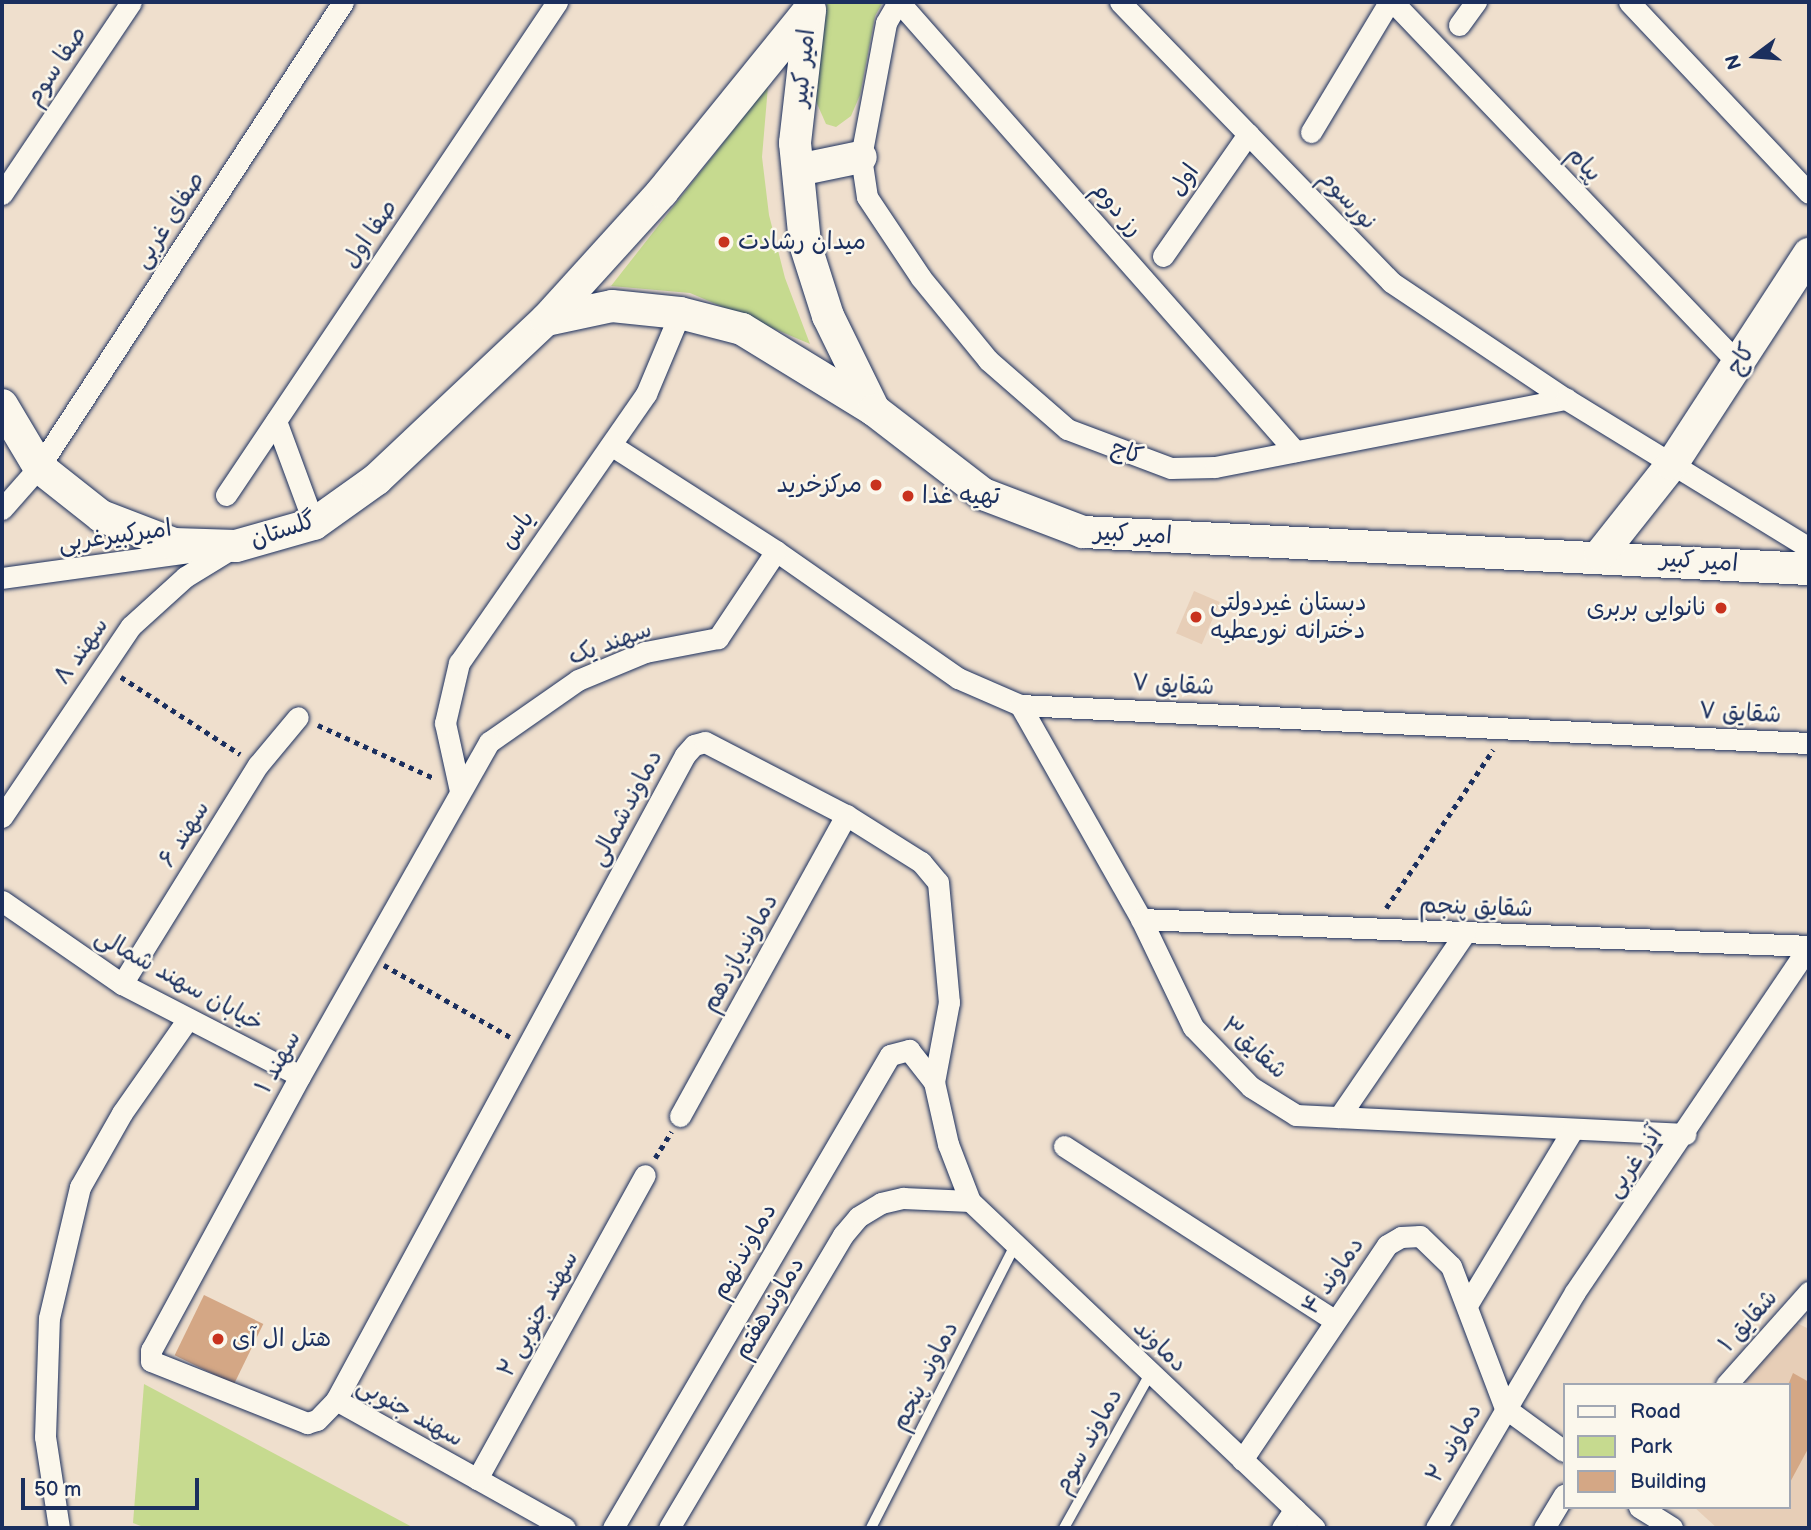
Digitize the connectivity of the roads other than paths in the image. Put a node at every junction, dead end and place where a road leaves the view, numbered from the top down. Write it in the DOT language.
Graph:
graph roads {
  1 [pos="131,2"];
  2 [pos="344,2"];
  3 [pos="557,2"];
  4 [pos="898,2"];
  5 [pos="1120,2"];
  6 [pos="1391,2"];
  7 [pos="1476,2"];
  8 [pos="1629,2"];
  9 [pos="813,6"];
  10 [pos="1459,25"];
  11 [pos="1311,132"];
  12 [pos="1248,134"];
  13 [pos="861,157"];
  14 [pos="798,170"];
  15 [pos="1809,192"];
  16 [pos="2,194"];
  17 [pos="1809,254"];
  18 [pos="1163,256"];
  19 [pos="680,313"];
  20 [pos="546,320"];
  21 [pos="1738,363"];
  22 [pos="1566,399"];
  23 [pos="2,405"];
  24 [pos="874,410"];
  25 [pos="276,421"];
  26 [pos="611,445"];
  27 [pos="1295,451"];
  28 [pos="1672,464"];
  29 [pos="39,467"];
  30 [pos="226,495"];
  31 [pos="2,509"];
  32 [pos="314,524"];
  33 [pos="236,546"];
  34 [pos="1809,548"];
  35 [pos="776,551"];
  36 [pos="1600,555"];
  37 [pos="1809,569"];
  38 [pos="2,578"];
  39 [pos="1020,705"];
  40 [pos="298,717"];
  41 [pos="1809,743"];
  42 [pos="460,791"];
  43 [pos="846,816"];
  44 [pos="2,817"];
  45 [pos="2,901"];
  46 [pos="1140,919"];
  47 [pos="1465,933"];
  48 [pos="1809,946"];
  49 [pos="122,984"];
  50 [pos="187,1020"];
  51 [pos="300,1076"];
  52 [pos="934,1082"];
  53 [pos="680,1116"];
  54 [pos="1339,1117"];
  55 [pos="1573,1129"];
  56 [pos="1686,1134"];
  57 [pos="1065,1146"];
  58 [pos="645,1175"];
  59 [pos="970,1201"];
  60 [pos="1017,1242"];
  61 [pos="1809,1292"];
  62 [pos="1467,1305"];
  63 [pos="1334,1320"];
  64 [pos="151,1361"];
  65 [pos="1150,1374"];
  66 [pos="1728,1383"];
  67 [pos="336,1400"];
  68 [pos="1505,1408"];
  69 [pos="1528,1422"];
  70 [pos="1562,1450"];
  71 [pos="1242,1460"];
  72 [pos="477,1479"];
  73 [pos="1562,1498"];
  74 [pos="1295,1509"];
  75 [pos="1642,1509"];
  76 [pos="59,1528"];
  77 [pos="565,1528"];
  78 [pos="613,1528"];
  79 [pos="669,1528"];
  80 [pos="871,1528"];
  81 [pos="1064,1528"];
  82 [pos="1282,1528"];
  83 [pos="1315,1528"];
  84 [pos="1436,1528"];
  85 [pos="1544,1528"];
  86 [pos="1672,1528"];
  1 -- 16 [label="street, صفا سوم"];
  2 -- 29 [label="street, صفای غربی"];
  3 -- 25 [label="street, صفا اول"];
  4 -- 13 [label="street, کاج"];
  4 -- 27 [label="street, رز دوم"];
  5 -- 12 [label="street, نورسوم"];
  6 -- 11 [label="street"];
  6 -- 21 [label="street, پیام"];
  7 -- 10 [label="street"];
  8 -- 15 [label="street"];
  9 -- 14 [label="main road, امیر کبیر"];
  9 -- 20 [label="main road, گلستان"];
  12 -- 18 [label="street, اول"];
  12 -- 22 [label="street, نورسوم"];
  13 -- 14 [label="main road"];
  13 -- 27 [label="street, کاج"];
  14 -- 24 [label="main road, امیر کبیر"];
  17 -- 21 [label="main road, کاج"];
  19 -- 20 [label="main road"];
  19 -- 24 [label="main road"];
  19 -- 26 [label="street, یاس"];
  20 -- 32 [label="main road, گلستان"];
  21 -- 28 [label="main road, کاج"];
  22 -- 27 [label="street, کاج"];
  22 -- 28 [label="street"];
  23 -- 29 [label="main road, گلستان"];
  24 -- 36 [label="main road, امیر کبیر"];
  25 -- 30 [label="street, صفا اول"];
  25 -- 32 [label="street"];
  26 -- 35 [label="street, شقایق ۷"];
  26 -- 42 [label="street, یاس"];
  28 -- 34 [label="street"];
  28 -- 36 [label="main road, کاج"];
  29 -- 31 [label="street, صفای غربی"];
  29 -- 33 [label="main road, گلستان"];
  32 -- 33 [label="main road, گلستان"];
  33 -- 38 [label="street, امیرکبیرغربی"];
  33 -- 44 [label="street, سهند ۸"];
  35 -- 39 [label="street, شقایق ۷"];
  35 -- 42 [label="street, سهند یک"];
  36 -- 37 [label="main road, امیر کبیر"];
  39 -- 41 [label="street, شقایق ۷"];
  39 -- 46 [label="street, شقایق۳"];
  40 -- 49 [label="street, سهند ۶"];
  42 -- 51 [label="street, سهند ۱"];
  43 -- 52 [label="street, دماوندشمالی"];
  43 -- 53 [label="street, دماوندیازدهم"];
  43 -- 67 [label="street, دماوندشمالی"];
  45 -- 49 [label="street, خیابان سهند شمالی"];
  46 -- 47 [label="street, شقایق پنجم"];
  46 -- 54 [label="street, شقایق۳"];
  47 -- 48 [label="street, شقایق پنجم"];
  47 -- 54 [label="street"];
  48 -- 56 [label="street, آذر غربی"];
  49 -- 50 [label="street, خیابان سهند شمالی"];
  50 -- 51 [label="street, خیابان سهند شمالی"];
  50 -- 76 [label="street"];
  51 -- 64 [label="street, سهند ۱"];
  52 -- 59 [label="street, دماوندشمالی"];
  52 -- 78 [label="street, دماوندنهم"];
  54 -- 55 [label="street, شقایق۳"];
  55 -- 56 [label="street, شقایق۳"];
  55 -- 62 [label="street"];
  56 -- 68 [label="street, آذر غربی"];
  57 -- 63 [label="street"];
  58 -- 72 [label="street, سهند جنوبی ۲"];
  59 -- 60 [label="street, دماوند"];
  59 -- 79 [label="street, دماوندهفتم"];
  60 -- 65 [label="street, دماوند"];
  60 -- 80 [label="lane, دماوند پنجم"];
  61 -- 66 [label="street, شقایق ۱"];
  62 -- 63 [label="street, دماوند ۴"];
  62 -- 68 [label="street, دماوند ۴"];
  63 -- 71 [label="street, دماوند ۴"];
  64 -- 67 [label="street, سهند جنوبی"];
  65 -- 71 [label="street, دماوند"];
  65 -- 81 [label="lane, دماوند سوم"];
  67 -- 72 [label="street, سهند جنوبی"];
  68 -- 69 [label="street, دماوند ۲"];
  68 -- 70 [label="street"];
  68 -- 84 [label="street, دماوند ۲"];
  71 -- 74 [label="street, دماوند"];
  72 -- 77 [label="street, سهند جنوبی"];
  73 -- 85 [label="street"];
  74 -- 82 [label="street"];
  74 -- 83 [label="street, دماوند"];
  75 -- 86 [label="street"];
}
